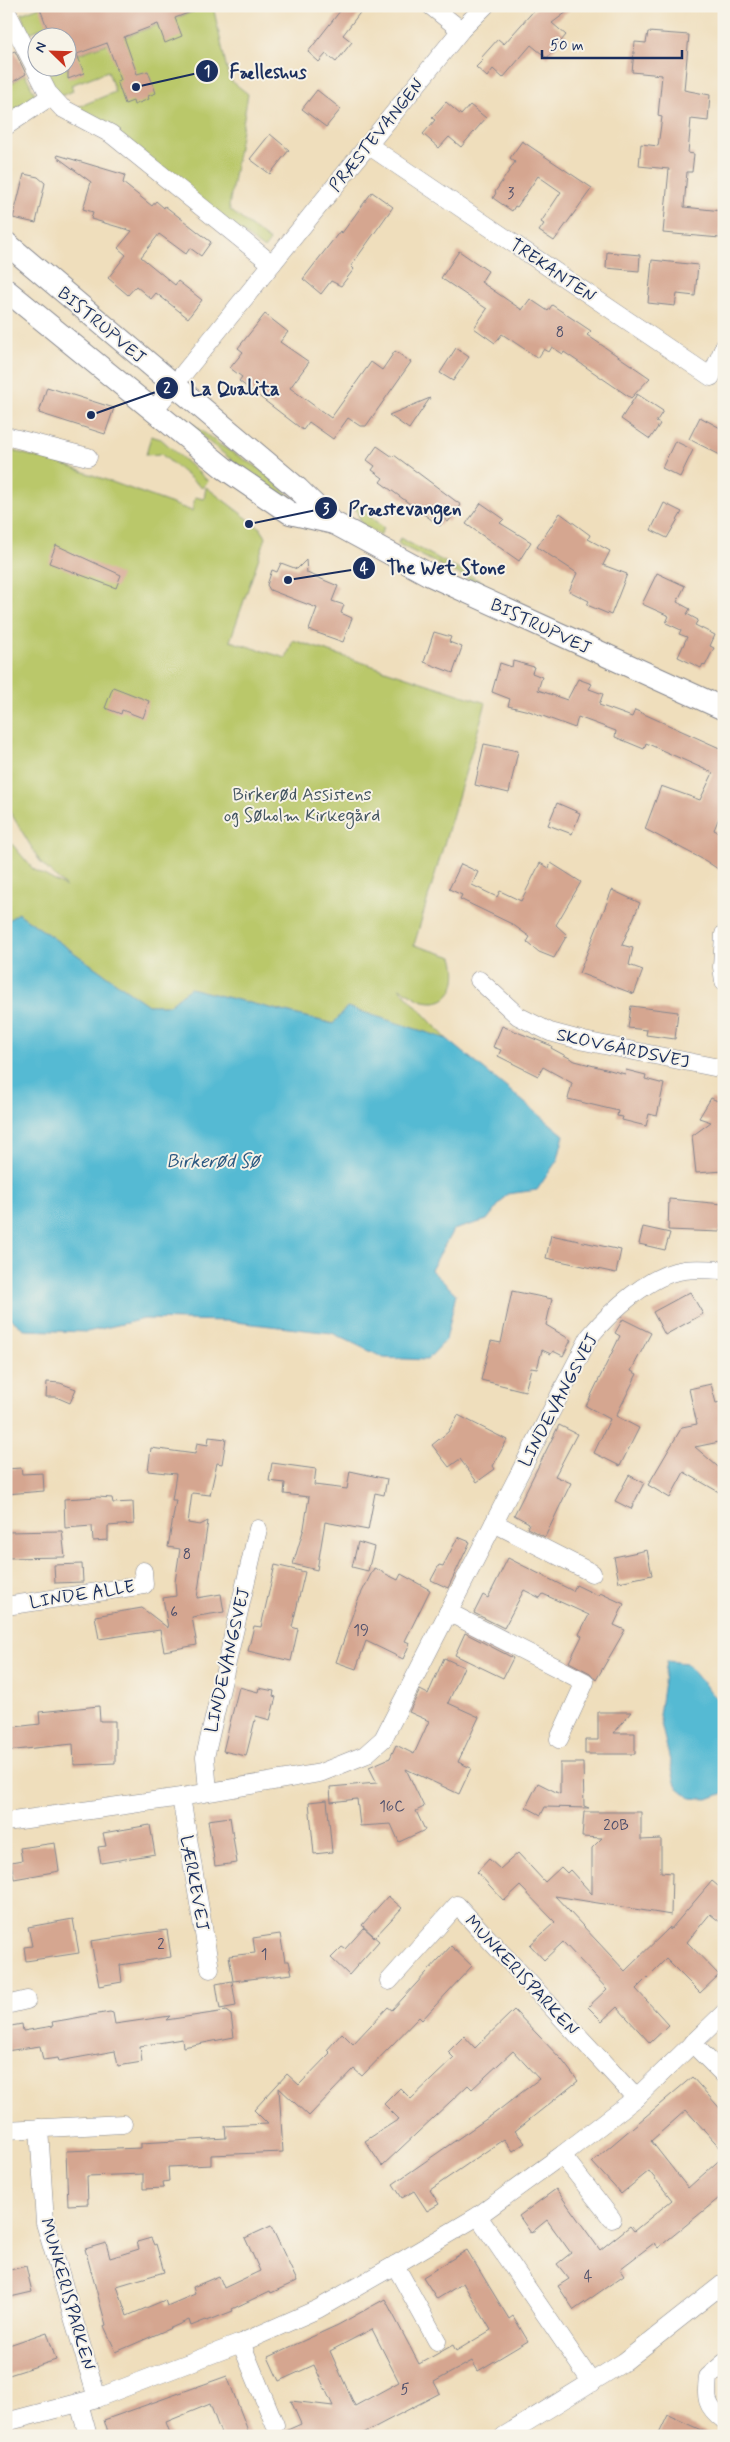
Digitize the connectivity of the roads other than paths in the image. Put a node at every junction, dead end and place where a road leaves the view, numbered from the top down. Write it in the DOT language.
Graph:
graph roads {
  1 [pos="431,6"];
  2 [pos="485,6"];
  3 [pos="6,10"];
  4 [pos="461,30"];
  5 [pos="51,96"];
  6 [pos="6,126"];
  7 [pos="368,145"];
  8 [pos="6,243"];
  9 [pos="272,264"];
  10 [pos="6,290"];
  11 [pos="724,347"];
  12 [pos="173,386"];
  13 [pos="154,410"];
  14 [pos="6,436"];
  15 [pos="88,457"];
  16 [pos="334,524"];
  17 [pos="724,709"];
  18 [pos="724,934"];
  19 [pos="480,980"];
  20 [pos="724,981"];
  21 [pos="724,1069"];
  22 [pos="724,1270"];
  23 [pos="494,1523"];
  24 [pos="258,1529"];
  25 [pos="143,1571"];
  26 [pos="592,1573"];
  27 [pos="6,1606"];
  28 [pos="448,1612"];
  29 [pos="559,1739"];
  30 [pos="208,1791"];
  31 [pos="181,1797"];
  32 [pos="6,1822"];
  33 [pos="210,1969"];
  34 [pos="389,1981"];
  35 [pos="27,2000"];
  36 [pos="6,2005"];
  37 [pos="724,2013"];
  38 [pos="692,2043"];
  39 [pos="724,2075"];
  40 [pos="636,2098"];
  41 [pos="123,2124"];
  42 [pos="39,2128"];
  43 [pos="6,2130"];
  44 [pos="562,2155"];
  45 [pos="478,2216"];
  46 [pos="612,2219"];
  47 [pos="395,2265"];
  48 [pos="724,2284"];
  49 [pos="437,2341"];
  50 [pos="241,2343"];
  51 [pos="724,2363"];
  52 [pos="592,2383"];
  53 [pos="97,2398"];
  54 [pos="79,2403"];
  55 [pos="724,2420"];
  56 [pos="6,2422"];
  57 [pos="275,2426"];
  58 [pos="88,2436"];
  59 [pos="504,2436"];
  1 -- 4 [label="street"];
  2 -- 4 [label="street, PRÆSTEVANGEN"];
  3 -- 5 [label="street"];
  4 -- 7 [label="street, PRÆSTEVANGEN"];
  5 -- 6 [label="street"];
  5 -- 9 [label="street"];
  7 -- 9 [label="street, PRÆSTEVANGEN"];
  7 -- 11 [label="street, TREKANTEN"];
  8 -- 12 [label="main road, BISTRUPVEJ"];
  9 -- 12 [label="street, PRÆSTEVANGEN"];
  10 -- 13 [label="main road, BISTRUPVEJ"];
  12 -- 13 [label="street, PRÆSTEVANGEN"];
  12 -- 16 [label="main road, BISTRUPVEJ"];
  13 -- 16 [label="main road, BISTRUPVEJ"];
  14 -- 15 [label="street"];
  16 -- 17 [label="main road, BISTRUPVEJ"];
  18 -- 20 [label="street"];
  19 -- 21 [label="street, SKOVGÅRDSVEJ"];
  22 -- 23 [label="street, LINDEVANGSVEJ"];
  23 -- 26 [label="street"];
  23 -- 28 [label="street, LINDEVANGSVEJ"];
  24 -- 30 [label="street, LINDEVANGSVEJ"];
  25 -- 27 [label="street, LINDE ALLE"];
  28 -- 29 [label="street"];
  28 -- 30 [label="street, LINDEVANGSVEJ"];
  30 -- 31 [label="street, LINDEVANGSVEJ"];
  31 -- 32 [label="street, LINDEVANGSVEJ"];
  31 -- 33 [label="street, LÆRKEVEJ"];
  34 -- 40 [label="street, MUNKERISPARKEN"];
  35 -- 36 [label="street"];
  37 -- 38 [label="street"];
  38 -- 39 [label="street"];
  38 -- 40 [label="street"];
  40 -- 44 [label="street"];
  41 -- 42 [label="street"];
  42 -- 43 [label="street"];
  42 -- 53 [label="street, MUNKERISPARKEN"];
  44 -- 45 [label="street"];
  44 -- 46 [label="street"];
  45 -- 47 [label="street"];
  45 -- 52 [label="street"];
  47 -- 49 [label="street"];
  47 -- 50 [label="street"];
  48 -- 52 [label="street"];
  50 -- 53 [label="street"];
  50 -- 57 [label="street"];
  51 -- 55 [label="street"];
  52 -- 59 [label="street"];
  53 -- 54 [label="street"];
  54 -- 56 [label="street"];
  54 -- 58 [label="street"];
}
